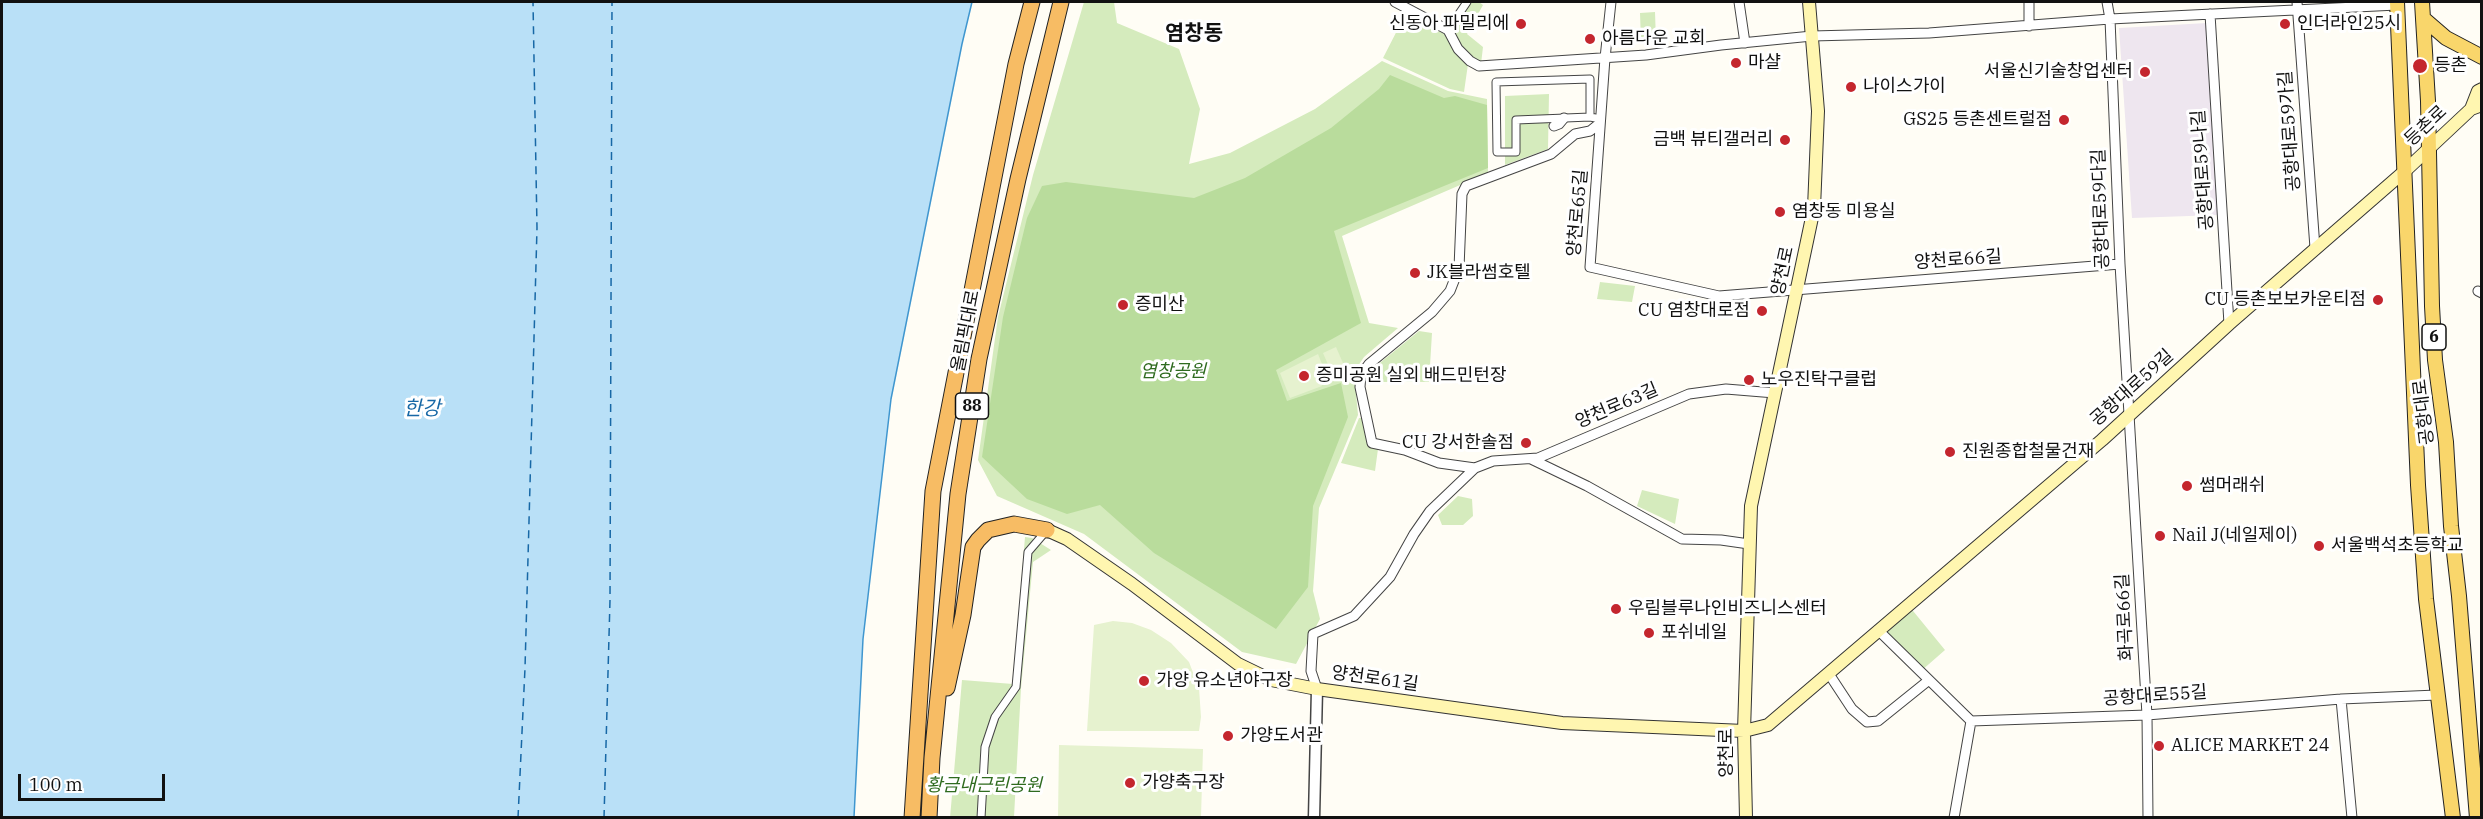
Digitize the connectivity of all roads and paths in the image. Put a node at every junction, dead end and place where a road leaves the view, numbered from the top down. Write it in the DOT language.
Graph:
graph roads {
  1 [pos="1032,2"];
  2 [pos="1061,2"];
  3 [pos="1395,2"];
  4 [pos="1467,2"];
  5 [pos="1611,2"];
  6 [pos="1739,2"];
  7 [pos="1809,2"];
  8 [pos="2029,2"];
  9 [pos="2107,2"];
  10 [pos="2422,2"];
  11 [pos="2397,3"];
  12 [pos="2297,6"];
  13 [pos="2210,14"];
  14 [pos="2110,19"];
  15 [pos="2424,19"];
  16 [pos="2029,26"];
  17 [pos="1448,30"];
  18 [pos="1812,36"];
  19 [pos="1745,43"];
  20 [pos="2481,57"];
  21 [pos="1605,58"];
  22 [pos="2481,89"];
  23 [pos="2476,107"];
  24 [pos="1590,117"];
  25 [pos="1564,118"];
  26 [pos="1601,121"];
  27 [pos="1554,126"];
  28 [pos="2428,148"];
  29 [pos="2406,170"];
  30 [pos="2315,249"];
  31 [pos="2120,264"];
  32 [pos="1798,288"];
  33 [pos="2229,324"];
  34 [pos="1775,393"];
  35 [pos="2130,414"];
  36 [pos="1531,459"];
  37 [pos="1475,468"];
  38 [pos="1047,530"];
  39 [pos="1749,544"];
  40 [pos="1878,630"];
  41 [pos="1829,674"];
  42 [pos="1929,680"];
  43 [pos="1317,689"];
  44 [pos="2437,695"];
  45 [pos="2341,699"];
  46 [pos="2147,715"];
  47 [pos="1971,721"];
  48 [pos="1744,731"];
  49 [pos="932,758"];
  50 [pos="912,818"];
  51 [pos="929,818"];
  52 [pos="981,818"];
  53 [pos="1314,818"];
  54 [pos="1746,818"];
  55 [pos="1954,818"];
  56 [pos="2148,818"];
  57 [pos="2352,818"];
  58 [pos="2453,818"];
  59 [pos="2477,818"];
  1 -- 50 [label="highway, 올림픽대로 / 88"];
  2 -- 49 [label="highway, 올림픽대로 / 88"];
  3 -- 17 [label="street"];
  4 -- 17 [label="street"];
  5 -- 21 [label="street, 양천로65길"];
  6 -- 19 [label="street"];
  7 -- 18 [label="main road, 양천로"];
  8 -- 16 [label="street"];
  9 -- 14 [label="street, 공항대로59다길"];
  10 -- 15 [label="main road, 공항대로 / 6"];
  11 -- 12 [label="street"];
  11 -- 29 [label="main road, 공항대로 / 6"];
  12 -- 13 [label="street"];
  12 -- 30 [label="street, 공항대로59가길"];
  13 -- 14 [label="street"];
  13 -- 33 [label="street, 공항대로59나길"];
  14 -- 16 [label="street"];
  14 -- 31 [label="street, 공항대로59다길"];
  15 -- 20 [label="main road"];
  15 -- 28 [label="main road, 공항대로 / 6"];
  16 -- 18 [label="street"];
  17 -- 21 [label="street"];
  18 -- 19 [label="street"];
  18 -- 32 [label="main road, 양천로"];
  19 -- 21 [label="street"];
  21 -- 26 [label="street, 양천로65길"];
  22 -- 23 [label="main road, 등촌로"];
  23 -- 28 [label="main road, 등촌로"];
  24 -- 25 [label="street"];
  24 -- 25 [label="street"];
  24 -- 26 [label="street"];
  25 -- 27 [label="street"];
  26 -- 32 [label="street, 양천로65길"];
  26 -- 37 [label="street, 양천로63길"];
  28 -- 29 [label="main road, 등촌로"];
  28 -- 59 [label="main road, 공항대로 / 6"];
  29 -- 30 [label="main road, 공항대로59길"];
  29 -- 44 [label="main road, 공항대로 / 6"];
  30 -- 33 [label="main road, 공항대로59길"];
  31 -- 32 [label="street, 양천로66길"];
  31 -- 35 [label="street, 공항대로59다길"];
  32 -- 34 [label="main road, 양천로"];
  33 -- 35 [label="main road, 공항대로59길"];
  34 -- 36 [label="street, 양천로63길"];
  34 -- 39 [label="main road, 양천로"];
  35 -- 40 [label="main road, 공항대로59길"];
  35 -- 46 [label="street, 화곡로66길"];
  36 -- 37 [label="street, 양천로63길"];
  36 -- 39 [label="street"];
  37 -- 43 [label="street, 양천로63길"];
  38 -- 43 [label="main road, 양천로61길"];
  38 -- 49 [label="highway"];
  38 -- 52 [label="street"];
  39 -- 48 [label="main road, 양천로"];
  40 -- 41 [label="main road, 공항대로59길"];
  40 -- 42 [label="street"];
  41 -- 42 [label="street"];
  41 -- 48 [label="main road, 공항대로59길"];
  42 -- 47 [label="street"];
  43 -- 48 [label="main road, 양천로61길"];
  43 -- 53 [label="street"];
  44 -- 45 [label="street, 공항대로55길"];
  44 -- 58 [label="main road, 공항대로 / 6"];
  45 -- 46 [label="street, 공항대로55길"];
  45 -- 57 [label="street"];
  46 -- 47 [label="street, 공항대로55길"];
  46 -- 56 [label="street, 화곡로66길"];
  47 -- 55 [label="street"];
  48 -- 54 [label="main road, 양천로"];
  49 -- 51 [label="highway, 올림픽대로 / 88"];
}
